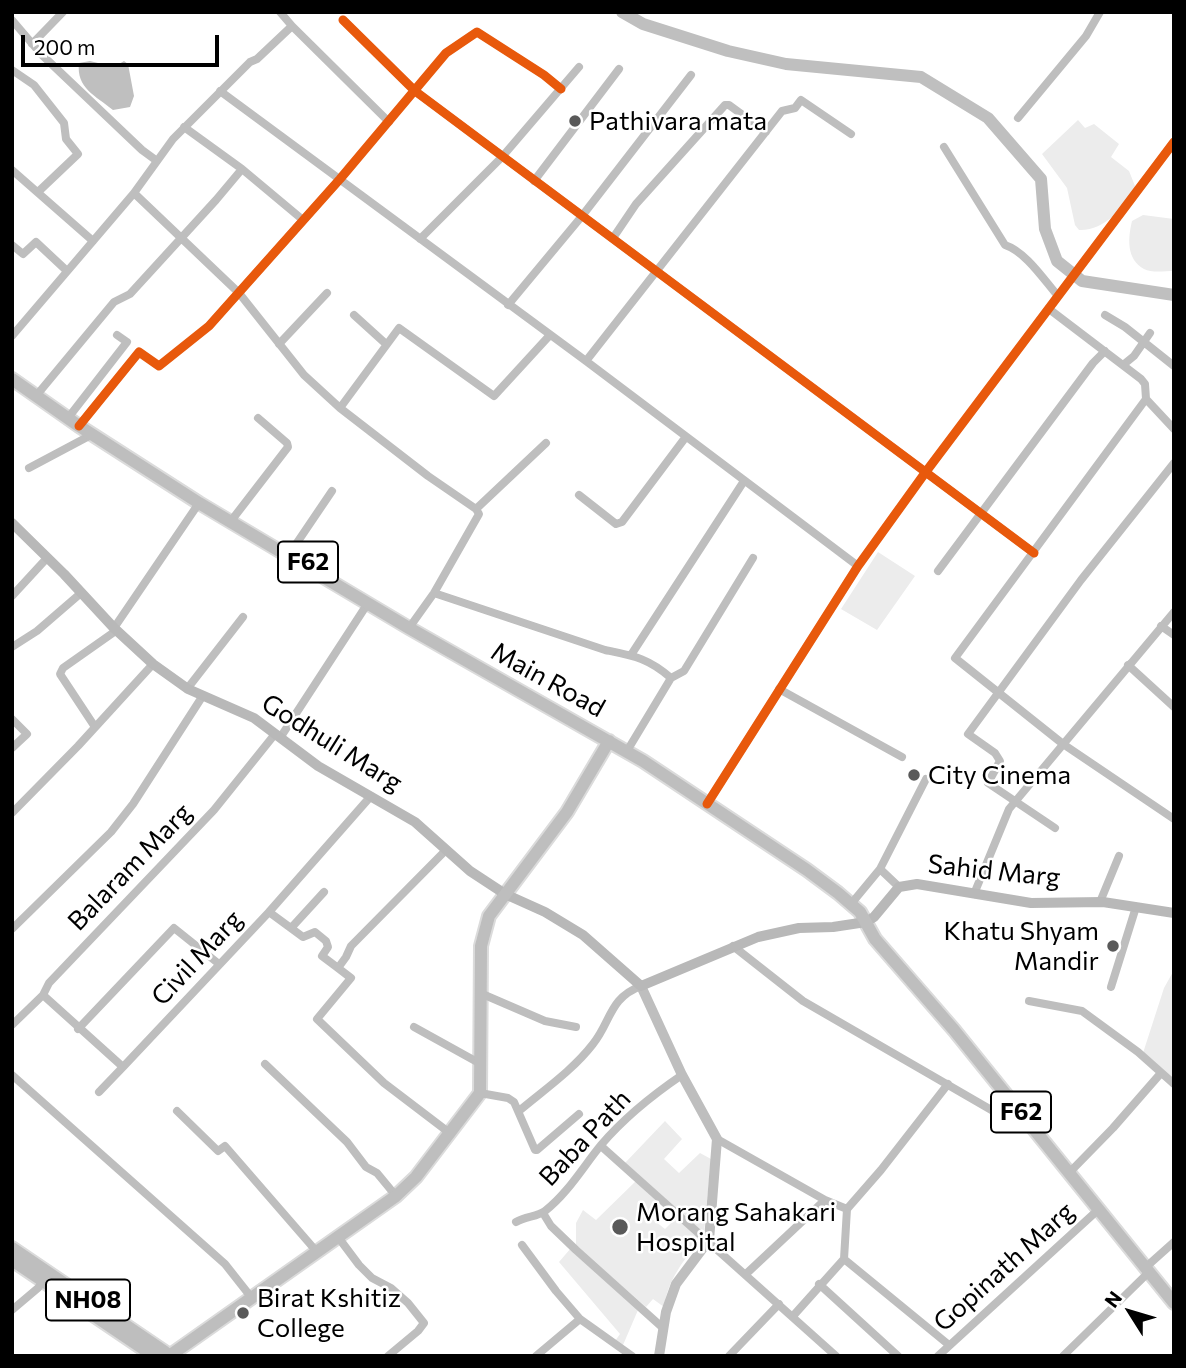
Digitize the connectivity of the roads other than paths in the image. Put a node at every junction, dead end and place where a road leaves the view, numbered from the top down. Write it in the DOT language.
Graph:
graph roads {
  1 [pos="63,12"];
  2 [pos="280,12"];
  3 [pos="1100,12"];
  4 [pos="12,20"];
  5 [pos="343,20"];
  6 [pos="292,26"];
  7 [pos="32,44"];
  8 [pos="579,67"];
  9 [pos="12,69"];
  10 [pos="620,69"];
  11 [pos="691,75"];
  12 [pos="561,89"];
  13 [pos="219,91"];
  14 [pos="415,91"];
  15 [pos="1018,118"];
  16 [pos="388,122"];
  17 [pos="184,127"];
  18 [pos="766,132"];
  19 [pos="851,134"];
  20 [pos="1174,142"];
  21 [pos="944,146"];
  22 [pos="502,157"];
  23 [pos="157,161"];
  24 [pos="242,169"];
  25 [pos="12,170"];
  26 [pos="341,179"];
  27 [pos="534,181"];
  28 [pos="38,192"];
  29 [pos="134,193"];
  30 [pos="582,216"];
  31 [pos="303,220"];
  32 [pos="182,237"];
  33 [pos="420,239"];
  34 [pos="613,239"];
  35 [pos="93,241"];
  36 [pos="12,245"];
  37 [pos="67,271"];
  38 [pos="658,272"];
  39 [pos="239,293"];
  40 [pos="327,293"];
  41 [pos="1060,293"];
  42 [pos="508,304"];
  43 [pos="1049,309"];
  44 [pos="1105,314"];
  45 [pos="354,315"];
  46 [pos="1150,334"];
  47 [pos="117,335"];
  48 [pos="550,335"];
  49 [pos="12,336"];
  50 [pos="1143,343"];
  51 [pos="279,344"];
  52 [pos="387,344"];
  53 [pos="1105,351"];
  54 [pos="586,361"];
  55 [pos="1123,365"];
  56 [pos="1174,366"];
  57 [pos="12,377"];
  58 [pos="37,394"];
  59 [pos="1146,399"];
  60 [pos="340,408"];
  61 [pos="258,418"];
  62 [pos="75,421"];
  63 [pos="1174,429"];
  64 [pos="93,435"];
  65 [pos="685,438"];
  66 [pos="545,443"];
  67 [pos="1174,463"];
  68 [pos="29,468"];
  69 [pos="925,472"];
  70 [pos="744,481"];
  71 [pos="332,491"];
  72 [pos="579,495"];
  73 [pos="199,503"];
  74 [pos="476,509"];
  75 [pos="982,513"];
  76 [pos="232,520"];
  77 [pos="13,524"];
  78 [pos="1034,553"];
  79 [pos="290,554"];
  80 [pos="47,558"];
  81 [pos="753,558"];
  82 [pos="858,566"];
  83 [pos="938,571"];
  84 [pos="81,593"];
  85 [pos="435,593"];
  86 [pos="12,596"];
  87 [pos="368,603"];
  88 [pos="1174,612"];
  89 [pos="243,617"];
  90 [pos="410,626"];
  91 [pos="1161,626"];
  92 [pos="115,629"];
  93 [pos="1174,635"];
  94 [pos="12,647"];
  95 [pos="631,655"];
  96 [pos="153,664"];
  97 [pos="1128,665"];
  98 [pos="671,678"];
  99 [pos="187,689"];
  100 [pos="779,689"];
  101 [pos="999,692"];
  102 [pos="202,697"];
  103 [pos="1174,707"];
  104 [pos="12,719"];
  105 [pos="95,727"];
  106 [pos="277,736"];
  107 [pos="609,741"];
  108 [pos="1063,744"];
  109 [pos="12,748"];
  110 [pos="627,751"];
  111 [pos="902,757"];
  112 [pos="926,779"];
  113 [pos="371,796"];
  114 [pos="1016,801"];
  115 [pos="707,804"];
  116 [pos="12,813"];
  117 [pos="1174,819"];
  118 [pos="1055,828"];
  119 [pos="446,850"];
  120 [pos="1119,856"];
  121 [pos="880,869"];
  122 [pos="899,887"];
  123 [pos="324,892"];
  124 [pos="505,894"];
  125 [pos="974,894"];
  126 [pos="1100,902"];
  127 [pos="851,904"];
  128 [pos="1136,906"];
  129 [pos="270,912"];
  130 [pos="1174,913"];
  131 [pos="866,922"];
  132 [pos="292,927"];
  133 [pos="12,929"];
  134 [pos="733,946"];
  135 [pos="219,964"];
  136 [pos="338,968"];
  137 [pos="641,986"];
  138 [pos="1111,987"];
  139 [pos="481,993"];
  140 [pos="43,995"];
  141 [pos="1029,1001"];
  142 [pos="14,1020"];
  143 [pos="414,1027"];
  144 [pos="576,1027"];
  145 [pos="78,1029"];
  146 [pos="479,1063"];
  147 [pos="265,1064"];
  148 [pos="123,1067"];
  149 [pos="1161,1073"];
  150 [pos="682,1074"];
  151 [pos="12,1075"];
  152 [pos="948,1084"];
  153 [pos="1174,1084"];
  154 [pos="99,1092"];
  155 [pos="480,1093"];
  156 [pos="177,1111"];
  157 [pos="519,1111"];
  158 [pos="579,1114"];
  159 [pos="1028,1121"];
  160 [pos="451,1134"];
  161 [pos="717,1139"];
  162 [pos="601,1146"];
  163 [pos="1069,1173"];
  164 [pos="396,1196"];
  165 [pos="825,1200"];
  166 [pos="847,1209"];
  167 [pos="1099,1209"];
  168 [pos="543,1213"];
  169 [pos="516,1222"];
  170 [pos="338,1237"];
  171 [pos="709,1240"];
  172 [pos="1174,1242"];
  173 [pos="522,1245"];
  174 [pos="12,1248"];
  175 [pos="317,1252"];
  176 [pos="844,1259"];
  177 [pos="12,1261"];
  178 [pos="1148,1270"];
  179 [pos="746,1274"];
  180 [pos="46,1278"];
  181 [pos="819,1284"];
  182 [pos="251,1297"];
  183 [pos="1174,1303"];
  184 [pos="779,1304"];
  185 [pos="12,1310"];
  186 [pos="793,1316"];
  187 [pos="580,1319"];
  188 [pos="663,1328"];
  189 [pos="949,1345"];
  190 [pos="395,1354"];
  191 [pos="165,1355"];
  192 [pos="835,1355"];
  193 [pos="536,1356"];
  194 [pos="632,1356"];
  195 [pos="659,1356"];
  196 [pos="729,1356"];
  197 [pos="898,1356"];
  198 [pos="938,1356"];
  199 [pos="1063,1356"];
  1 -- 7 [label="street"];
  2 -- 6 [label="street"];
  3 -- 15 [label="street"];
  4 -- 7 [label="street"];
  5 -- 14 [label="street"];
  6 -- 13 [label="street"];
  6 -- 16 [label="street"];
  7 -- 23 [label="street"];
  8 -- 12 [label="street"];
  9 -- 28 [label="street"];
  10 -- 27 [label="street"];
  11 -- 30 [label="street"];
  12 -- 14 [label="street"];
  12 -- 22 [label="street"];
  13 -- 17 [label="street"];
  13 -- 26 [label="street"];
  14 -- 16 [label="street"];
  14 -- 22 [label="street"];
  16 -- 26 [label="street"];
  17 -- 23 [label="street"];
  17 -- 24 [label="street"];
  18 -- 19 [label="street"];
  18 -- 34 [label="street"];
  18 -- 38 [label="street"];
  20 -- 41 [label="street"];
  21 -- 41 [label="street"];
  22 -- 27 [label="street"];
  22 -- 33 [label="street"];
  23 -- 29 [label="street"];
  24 -- 31 [label="street"];
  24 -- 32 [label="street"];
  25 -- 28 [label="street"];
  26 -- 31 [label="street"];
  26 -- 33 [label="street"];
  27 -- 30 [label="street"];
  28 -- 35 [label="street"];
  29 -- 32 [label="street"];
  29 -- 35 [label="street"];
  30 -- 34 [label="street"];
  30 -- 42 [label="street"];
  31 -- 39 [label="street"];
  32 -- 39 [label="street"];
  32 -- 58 [label="street"];
  33 -- 42 [label="street"];
  34 -- 38 [label="street"];
  35 -- 37 [label="street"];
  36 -- 37 [label="street"];
  37 -- 49 [label="street"];
  38 -- 54 [label="street"];
  38 -- 69 [label="street"];
  39 -- 51 [label="street"];
  39 -- 62 [label="street"];
  40 -- 51 [label="street"];
  41 -- 43 [label="street"];
  42 -- 48 [label="street"];
  43 -- 53 [label="street"];
  43 -- 69 [label="street"];
  44 -- 50 [label="street"];
  45 -- 52 [label="street"];
  46 -- 50 [label="street"];
  47 -- 62 [label="street"];
  48 -- 52 [label="street"];
  48 -- 54 [label="street"];
  50 -- 55 [label="street"];
  50 -- 56 [label="street"];
  51 -- 60 [label="street"];
  52 -- 60 [label="street"];
  53 -- 55 [label="street"];
  53 -- 75 [label="street"];
  54 -- 65 [label="street"];
  55 -- 59 [label="street"];
  57 -- 58 [label="main road, Main Road / F62"];
  58 -- 62 [label="main road, Main Road / F62"];
  59 -- 63 [label="street"];
  59 -- 78 [label="street"];
  60 -- 74 [label="street"];
  61 -- 76 [label="street"];
  62 -- 64 [label="main road, Main Road / F62"];
  62 -- 76 [label="main road, Main Road / F62"];
  64 -- 68 [label="street"];
  64 -- 73 [label="main road, Main Road / F62"];
  65 -- 70 [label="street"];
  65 -- 72 [label="street"];
  66 -- 74 [label="street"];
  67 -- 101 [label="street"];
  69 -- 75 [label="street"];
  69 -- 82 [label="street"];
  70 -- 82 [label="street"];
  70 -- 95 [label="street"];
  71 -- 79 [label="street"];
  73 -- 76 [label="main road, Main Road / F62"];
  73 -- 92 [label="street"];
  74 -- 85 [label="street"];
  75 -- 78 [label="street"];
  75 -- 83 [label="street"];
  76 -- 79 [label="main road, Main Road / F62"];
  77 -- 80 [label="main road, Godhuli Marg"];
  78 -- 101 [label="street"];
  79 -- 87 [label="main road, Main Road / F62"];
  79 -- 90 [label="main road, Main Road / F62"];
  80 -- 84 [label="main road, Godhuli Marg"];
  80 -- 86 [label="street"];
  81 -- 98 [label="street"];
  82 -- 100 [label="street"];
  84 -- 92 [label="main road, Godhuli Marg"];
  84 -- 94 [label="street"];
  85 -- 90 [label="street"];
  85 -- 95 [label="street"];
  87 -- 90 [label="main road, Main Road / F62"];
  87 -- 106 [label="street, Balaram Marg"];
  88 -- 91 [label="street"];
  89 -- 99 [label="street"];
  90 -- 107 [label="main road, Main Road / F62"];
  91 -- 93 [label="street"];
  91 -- 97 [label="street"];
  92 -- 96 [label="main road, Godhuli Marg"];
  92 -- 105 [label="street"];
  95 -- 98 [label="street"];
  96 -- 99 [label="main road, Godhuli Marg"];
  96 -- 105 [label="street"];
  97 -- 103 [label="street"];
  97 -- 108 [label="street"];
  98 -- 110 [label="street"];
  99 -- 102 [label="main road, Godhuli Marg"];
  100 -- 111 [label="street"];
  100 -- 115 [label="street"];
  101 -- 108 [label="street"];
  101 -- 114 [label="street"];
  102 -- 106 [label="main road, Godhuli Marg"];
  102 -- 133 [label="street"];
  104 -- 109 [label="street"];
  105 -- 116 [label="street"];
  106 -- 113 [label="main road, Godhuli Marg"];
  106 -- 140 [label="street, Balaram Marg"];
  107 -- 110 [label="main road, F62"];
  107 -- 124 [label="main road"];
  108 -- 114 [label="street"];
  108 -- 117 [label="street"];
  110 -- 115 [label="main road, F62"];
  112 -- 121 [label="street"];
  113 -- 119 [label="main road, Godhuli Marg"];
  113 -- 129 [label="street, Civil Marg"];
  114 -- 118 [label="street"];
  114 -- 125 [label="street"];
  115 -- 127 [label="main road, F62"];
  119 -- 124 [label="main road, Godhuli Marg"];
  119 -- 136 [label="street"];
  120 -- 126 [label="street"];
  121 -- 122 [label="street"];
  121 -- 127 [label="street"];
  122 -- 125 [label="main road, Sahid Marg"];
  122 -- 131 [label="main road, Sahid Marg"];
  123 -- 132 [label="street"];
  124 -- 137 [label="main road, Godhuli Marg"];
  124 -- 139 [label="main road"];
  125 -- 126 [label="main road, Sahid Marg"];
  126 -- 128 [label="main road, Sahid Marg"];
  127 -- 131 [label="main road, F62"];
  128 -- 130 [label="main road, Sahid Marg"];
  128 -- 138 [label="street"];
  129 -- 132 [label="street"];
  129 -- 135 [label="street, Civil Marg"];
  131 -- 134 [label="main road"];
  131 -- 159 [label="main road, F62"];
  132 -- 136 [label="street"];
  134 -- 137 [label="main road"];
  134 -- 152 [label="street"];
  135 -- 145 [label="street"];
  135 -- 148 [label="street, Civil Marg"];
  136 -- 160 [label="street"];
  137 -- 150 [label="street"];
  137 -- 157 [label="street"];
  139 -- 144 [label="street"];
  139 -- 146 [label="main road"];
  140 -- 142 [label="street, Balaram Marg"];
  140 -- 145 [label="street"];
  141 -- 149 [label="street"];
  143 -- 146 [label="street"];
  145 -- 148 [label="street"];
  146 -- 155 [label="main road"];
  147 -- 164 [label="street"];
  148 -- 154 [label="street, Civil Marg"];
  149 -- 153 [label="street"];
  149 -- 163 [label="street"];
  150 -- 161 [label="street"];
  150 -- 162 [label="street, Baba Path"];
  151 -- 182 [label="street"];
  152 -- 159 [label="street"];
  152 -- 166 [label="street"];
  155 -- 157 [label="street"];
  155 -- 160 [label="main road"];
  156 -- 175 [label="street"];
  157 -- 158 [label="street"];
  159 -- 163 [label="main road, F62"];
  160 -- 164 [label="main road"];
  161 -- 165 [label="street"];
  161 -- 171 [label="street"];
  162 -- 168 [label="street, Baba Path"];
  162 -- 171 [label="street"];
  163 -- 167 [label="main road, F62"];
  164 -- 170 [label="main road"];
  165 -- 166 [label="street"];
  165 -- 179 [label="street"];
  166 -- 176 [label="street"];
  167 -- 178 [label="main road, F62"];
  167 -- 189 [label="street, Gopinath Marg"];
  168 -- 169 [label="street, Baba Path"];
  168 -- 188 [label="street"];
  170 -- 175 [label="main road"];
  170 -- 190 [label="street"];
  171 -- 179 [label="street"];
  171 -- 188 [label="street"];
  172 -- 178 [label="street"];
  173 -- 187 [label="street"];
  174 -- 180 [label="main road, NH08"];
  175 -- 182 [label="main road"];
  176 -- 181 [label="street"];
  176 -- 189 [label="street"];
  177 -- 180 [label="main road, NH08"];
  178 -- 183 [label="main road, F62"];
  178 -- 199 [label="street"];
  179 -- 184 [label="street"];
  180 -- 185 [label="street"];
  180 -- 191 [label="main road, NH08"];
  181 -- 186 [label="street"];
  181 -- 197 [label="street"];
  182 -- 191 [label="main road"];
  184 -- 186 [label="street"];
  184 -- 196 [label="street"];
  186 -- 192 [label="street"];
  187 -- 193 [label="street"];
  187 -- 194 [label="street"];
  188 -- 195 [label="street"];
  189 -- 198 [label="street, Gopinath Marg"];
}
